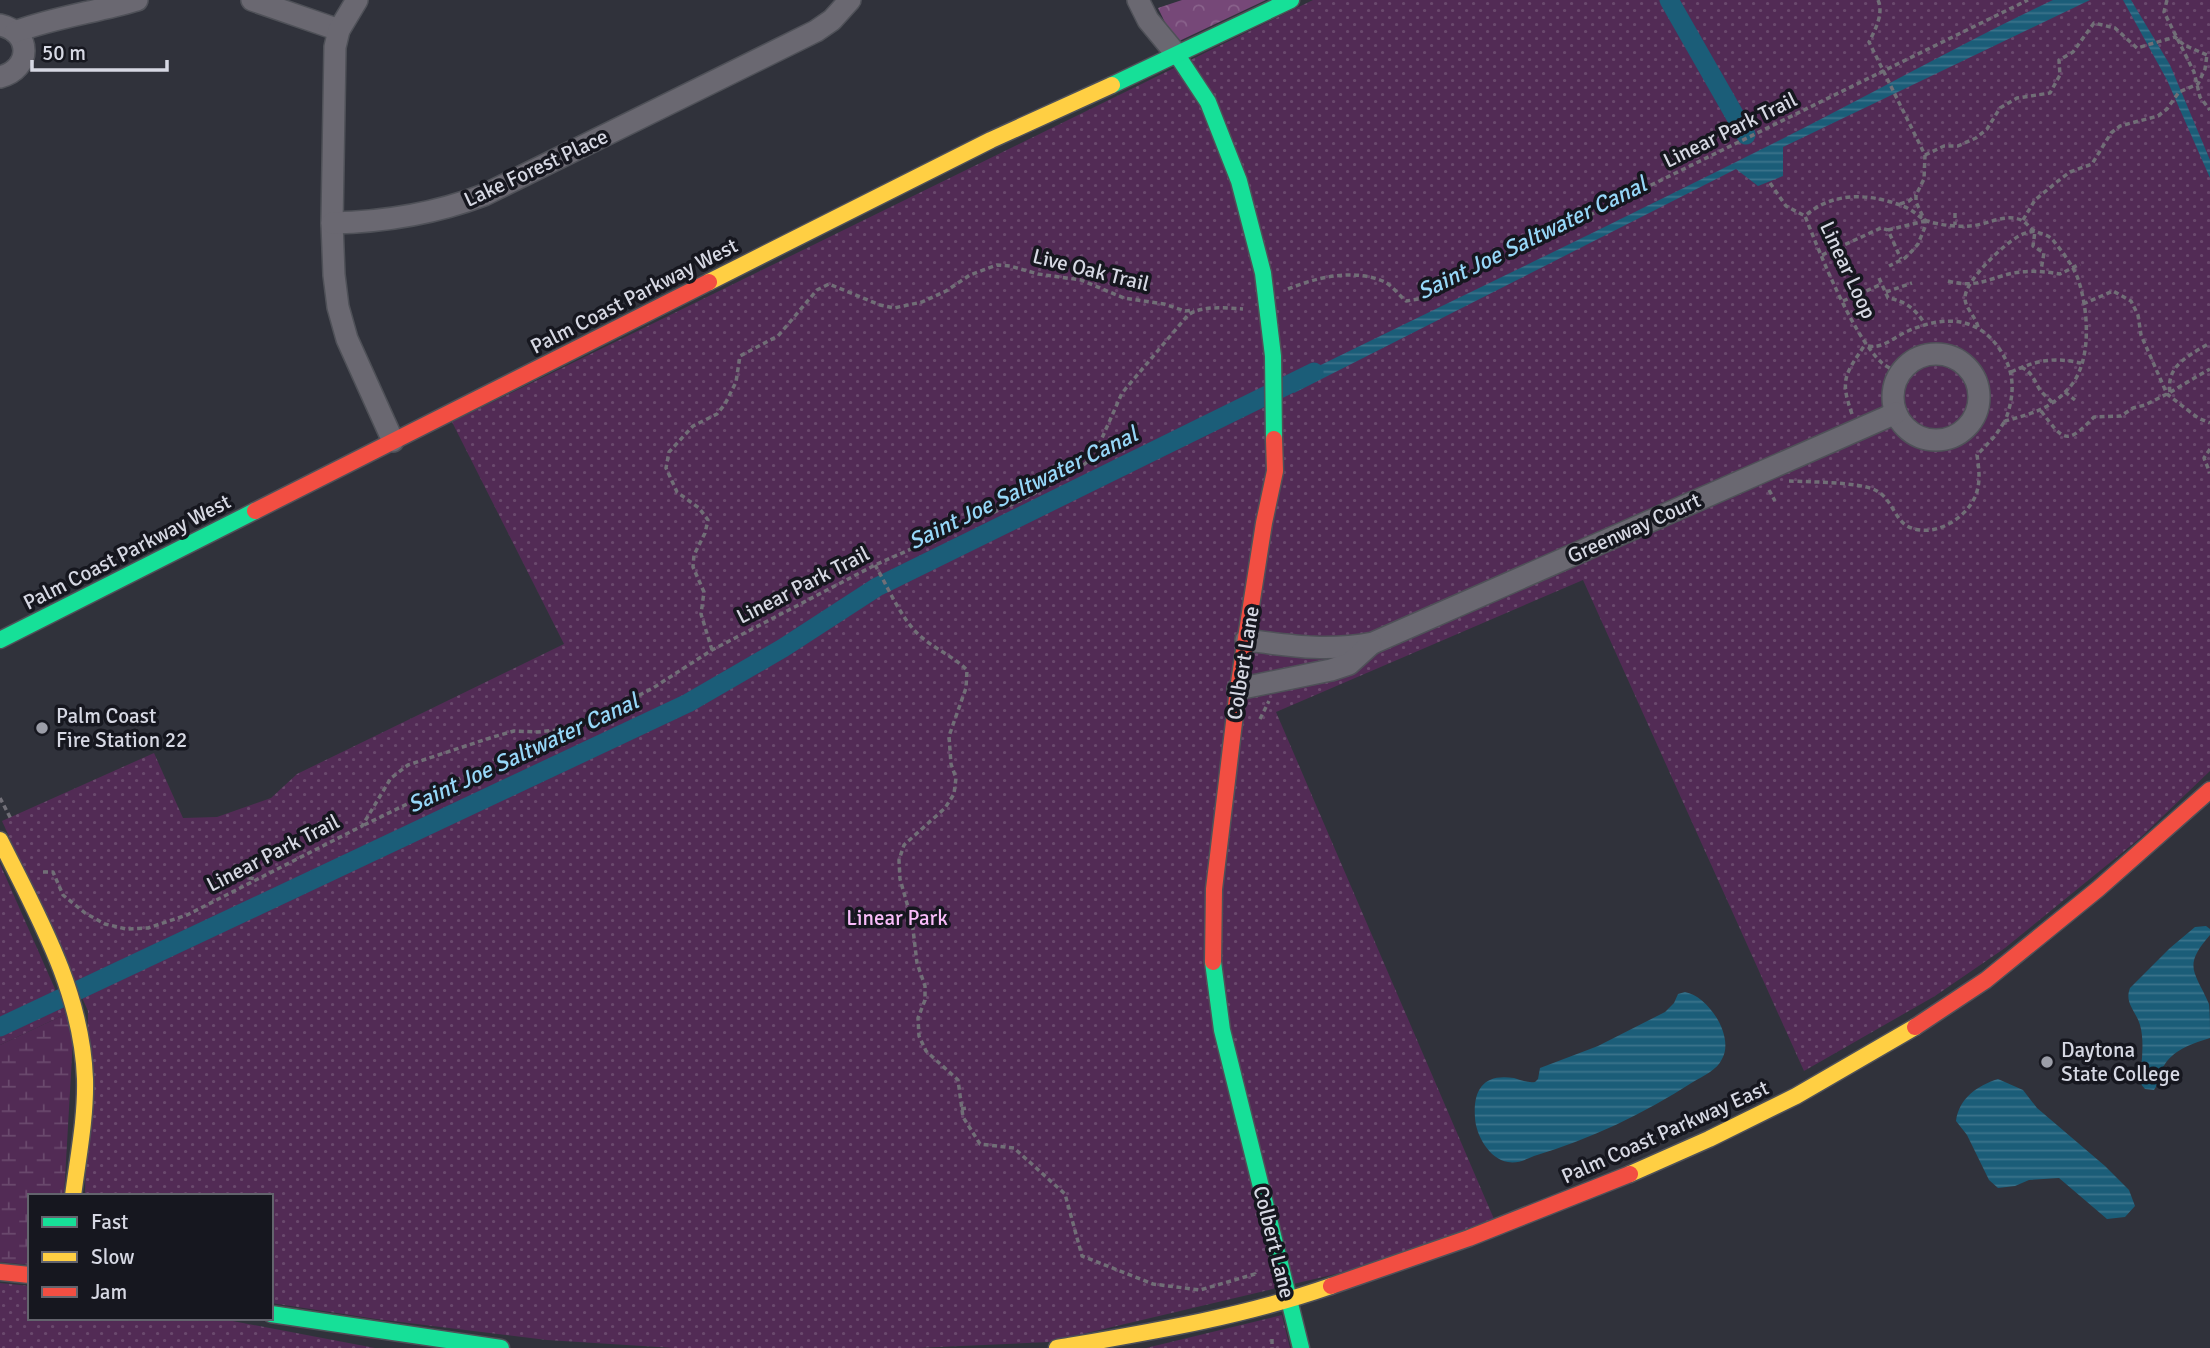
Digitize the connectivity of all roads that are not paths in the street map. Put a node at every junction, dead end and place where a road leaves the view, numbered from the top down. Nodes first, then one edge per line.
1 (137, 0) edge
2 (252, 0) edge
3 (358, 0) edge
4 (850, 0) edge
5 (1138, 0) edge
6 (1291, 0) edge
7 (8, 28) edge
8 (339, 30) junction
9 (1177, 55) junction
10 (0, 77) edge
11 (332, 223) junction
12 (1896, 413) junction
13 (393, 441) junction
14 (0, 639) edge
15 (1246, 640) junction
16 (1373, 643) junction
17 (1238, 689) junction
18 (2210, 790) edge
19 (0, 840) edge
20 (73, 1194) edge
21 (0, 1272) edge
22 (28, 1275) edge
23 (1289, 1301) junction
24 (273, 1314) edge
25 (501, 1348) edge
26 (1057, 1348) edge
27 (1301, 1348) edge

1 - 7 street
2 - 8 street
3 - 8 street
4 - 11 street, Lake Forest Place
5 - 9 street, Colbert Lane
6 - 9 main road, Palm Coast Parkway West
7 - 10 street
8 - 11 street
9 - 13 main road, Palm Coast Parkway West
9 - 15 main road, Colbert Lane
11 - 13 street
12 - 12 street
12 - 16 street, Greenway Court
13 - 14 main road, Palm Coast Parkway West
15 - 16 street
15 - 17 main road, Colbert Lane
16 - 17 street
17 - 23 main road, Colbert Lane
18 - 23 main road, Palm Coast Parkway East
19 - 20 main road
21 - 22 main road
23 - 26 main road, Palm Coast Parkway East
23 - 27 main road, Colbert Lane
24 - 25 main road

